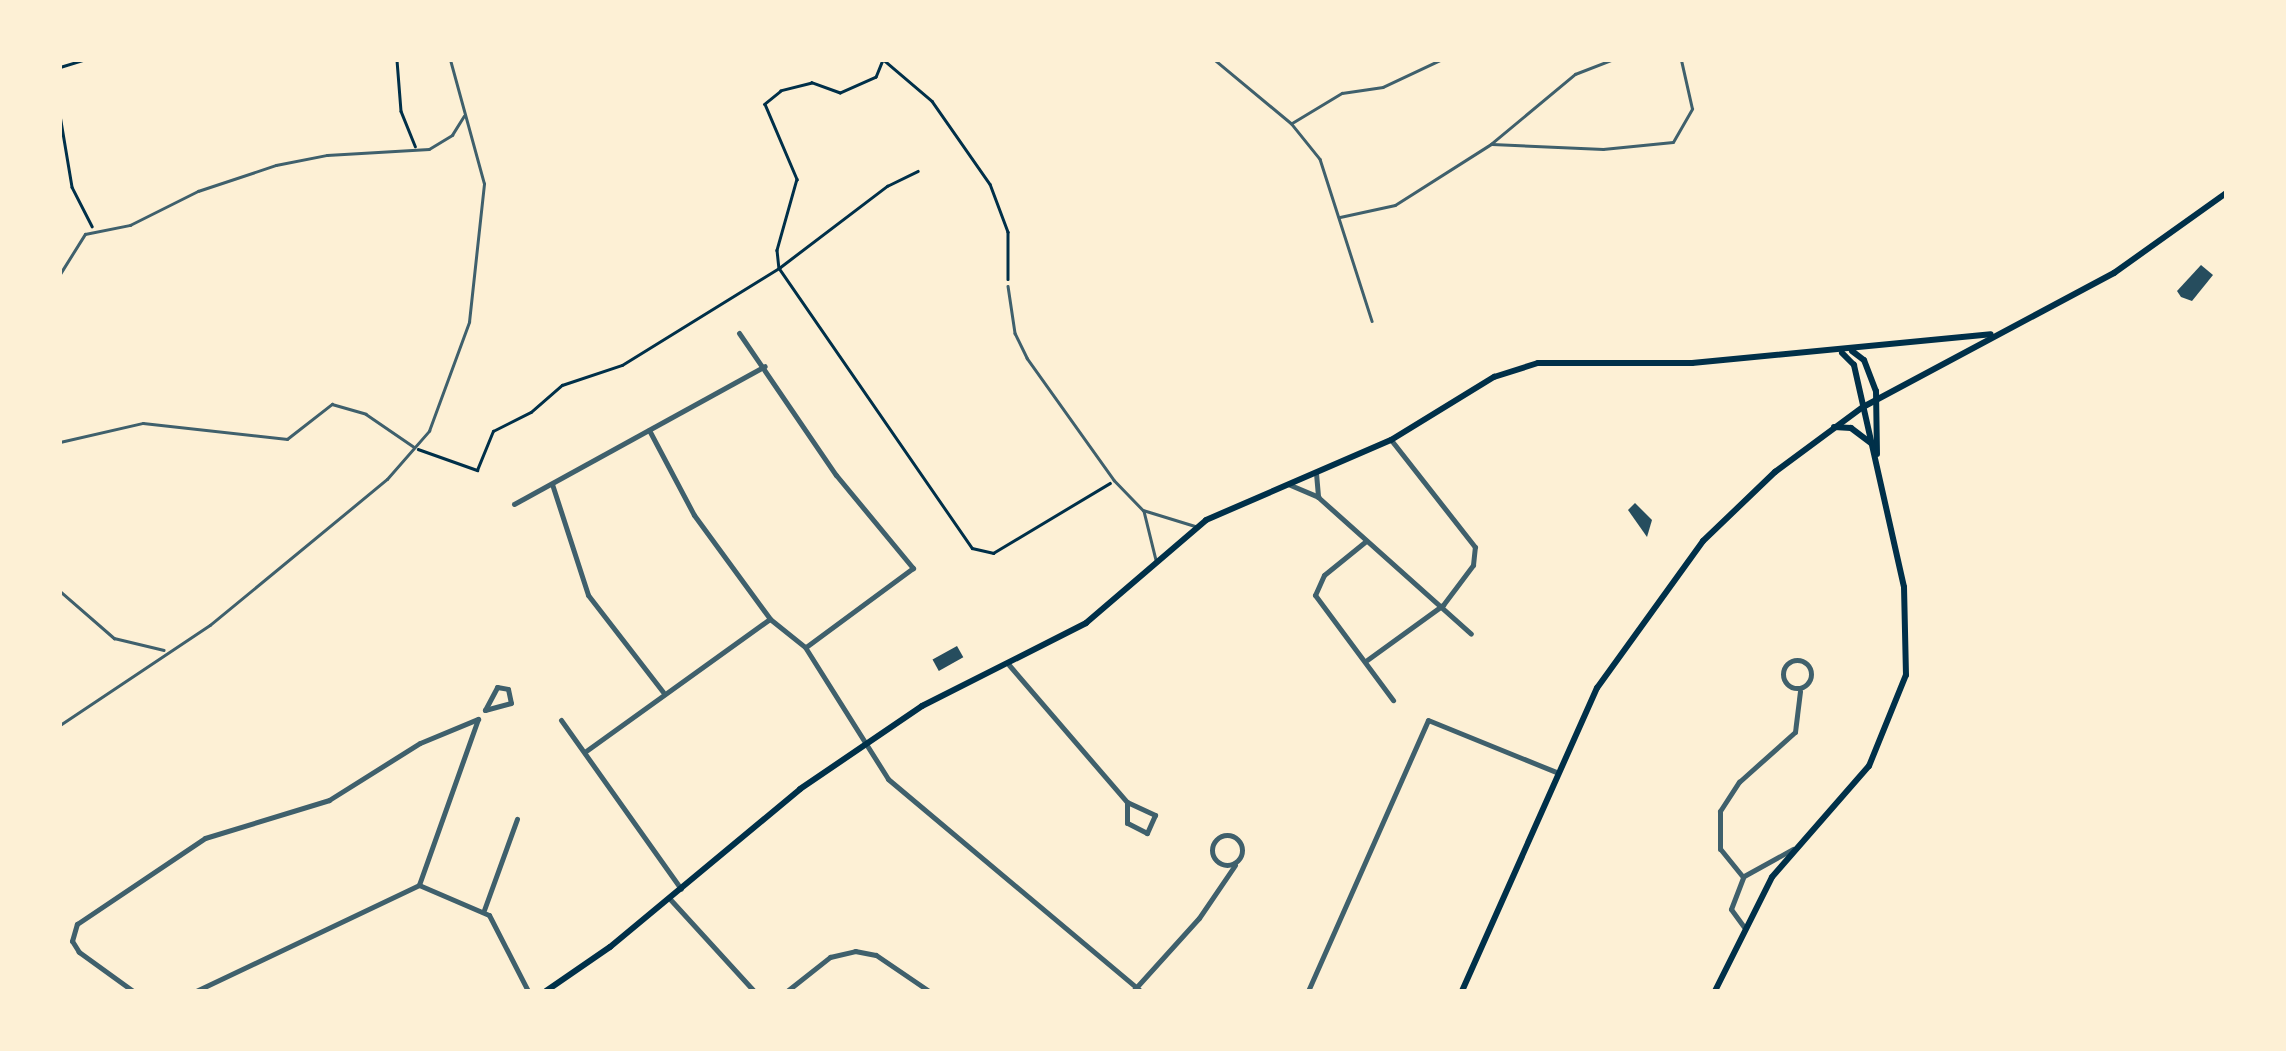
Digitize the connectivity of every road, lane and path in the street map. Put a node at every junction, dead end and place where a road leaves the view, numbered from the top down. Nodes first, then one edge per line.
1 (83, 60) edge
2 (397, 60) edge
3 (450, 60) edge
4 (884, 60) edge
5 (1216, 60) edge
6 (1226, 60) edge
7 (1440, 60) edge
8 (1612, 60) edge
9 (1680, 60) edge
10 (1219, 65) junction
11 (60, 67) edge
12 (60, 114) edge
13 (465, 115) junction
14 (1291, 123) junction
15 (1491, 144) junction
16 (416, 152) junction
17 (918, 171) dead end
18 (2226, 193) edge
19 (1340, 217) junction
20 (96, 233) junction
21 (779, 268) junction
22 (60, 274) edge
23 (1008, 286) joint
24 (1372, 322) dead end
25 (739, 333) dead end
26 (1991, 334) junction
27 (1846, 350) junction
28 (1836, 351) junction
29 (765, 366) junction
30 (1877, 398) junction
31 (1863, 406) junction
32 (1833, 427) junction
33 (649, 430) junction
34 (1391, 440) junction
35 (60, 442) edge
36 (1871, 443) junction
37 (416, 449) junction
38 (1877, 461) junction
39 (1316, 470) junction
40 (1114, 480) junction
41 (1285, 483) junction
42 (552, 484) junction
43 (1318, 497) junction
44 (514, 504) dead end
45 (1143, 510) junction
46 (1196, 526) junction
47 (1366, 541) junction
48 (1156, 560) junction
49 (60, 590) edge
50 (1443, 605) junction
51 (770, 619) junction
52 (1471, 634) dead end
53 (805, 648) junction
54 (167, 651) junction
55 (1367, 660) junction
56 (1010, 665) junction
57 (1800, 691) junction
58 (663, 692) junction
59 (1393, 700) dead end
60 (485, 710) junction
61 (478, 718) junction
62 (561, 720) dead end
63 (60, 725) edge
64 (864, 746) junction
65 (586, 751) junction
66 (1556, 772) junction
67 (1126, 802) junction
68 (517, 818) dead end
69 (1793, 848) junction
70 (1235, 864) junction
71 (1743, 877) junction
72 (419, 885) junction
73 (681, 889) junction
74 (669, 898) junction
75 (483, 911) junction
76 (1744, 927) junction
77 (1137, 990) edge
78 (133, 991) edge
79 (196, 991) edge
80 (528, 991) edge
81 (546, 991) edge
82 (754, 991) edge
83 (787, 991) edge
84 (929, 991) edge
85 (1308, 991) edge
86 (1462, 991) edge
87 (1716, 991) edge

1 - 11 path
2 - 16 path
3 - 13 lane
4 - 21 path
4 - 23 path
5 - 10 lane
6 - 10 lane
7 - 14 lane
8 - 15 lane
9 - 15 lane
10 - 14 lane
12 - 20 path
13 - 16 lane
13 - 37 lane
14 - 19 lane
15 - 19 lane
16 - 20 lane
17 - 21 path
18 - 26 main road
19 - 24 lane
20 - 22 lane
21 - 37 path
21 - 40 path
23 - 40 lane
25 - 29 street
26 - 27 main road
26 - 30 main road
27 - 28 main road
27 - 30 main road
28 - 31 main road
28 - 34 main road
29 - 33 street
29 - 53 street
30 - 31 main road
30 - 38 main road
31 - 32 main road
31 - 36 main road
32 - 36 main road
32 - 66 main road
33 - 42 street
33 - 51 street
34 - 39 main road
34 - 50 street
35 - 37 lane
36 - 38 main road
37 - 54 lane
38 - 69 main road
39 - 41 main road
39 - 43 street
40 - 45 lane
41 - 43 street
41 - 46 main road
42 - 44 street
42 - 58 street
43 - 47 street
45 - 46 lane
45 - 48 lane
46 - 48 main road
47 - 50 street
47 - 55 street
48 - 56 main road
49 - 54 lane
50 - 52 street
50 - 55 street
51 - 53 street
51 - 58 street
53 - 64 street
54 - 63 lane
55 - 59 street
56 - 64 main road
56 - 67 street
57 - 57 street
57 - 71 street
58 - 65 street
60 - 60 street
60 - 61 street
61 - 72 street
61 - 78 street
62 - 65 street
64 - 73 main road
64 - 77 street
65 - 73 street
66 - 85 street
66 - 86 main road
67 - 67 street
68 - 75 street
69 - 71 street
69 - 76 main road
70 - 70 street
70 - 77 street
71 - 76 street
72 - 75 street
72 - 79 street
73 - 74 main road
74 - 81 main road
74 - 82 street
75 - 80 street
76 - 87 main road
83 - 84 street

